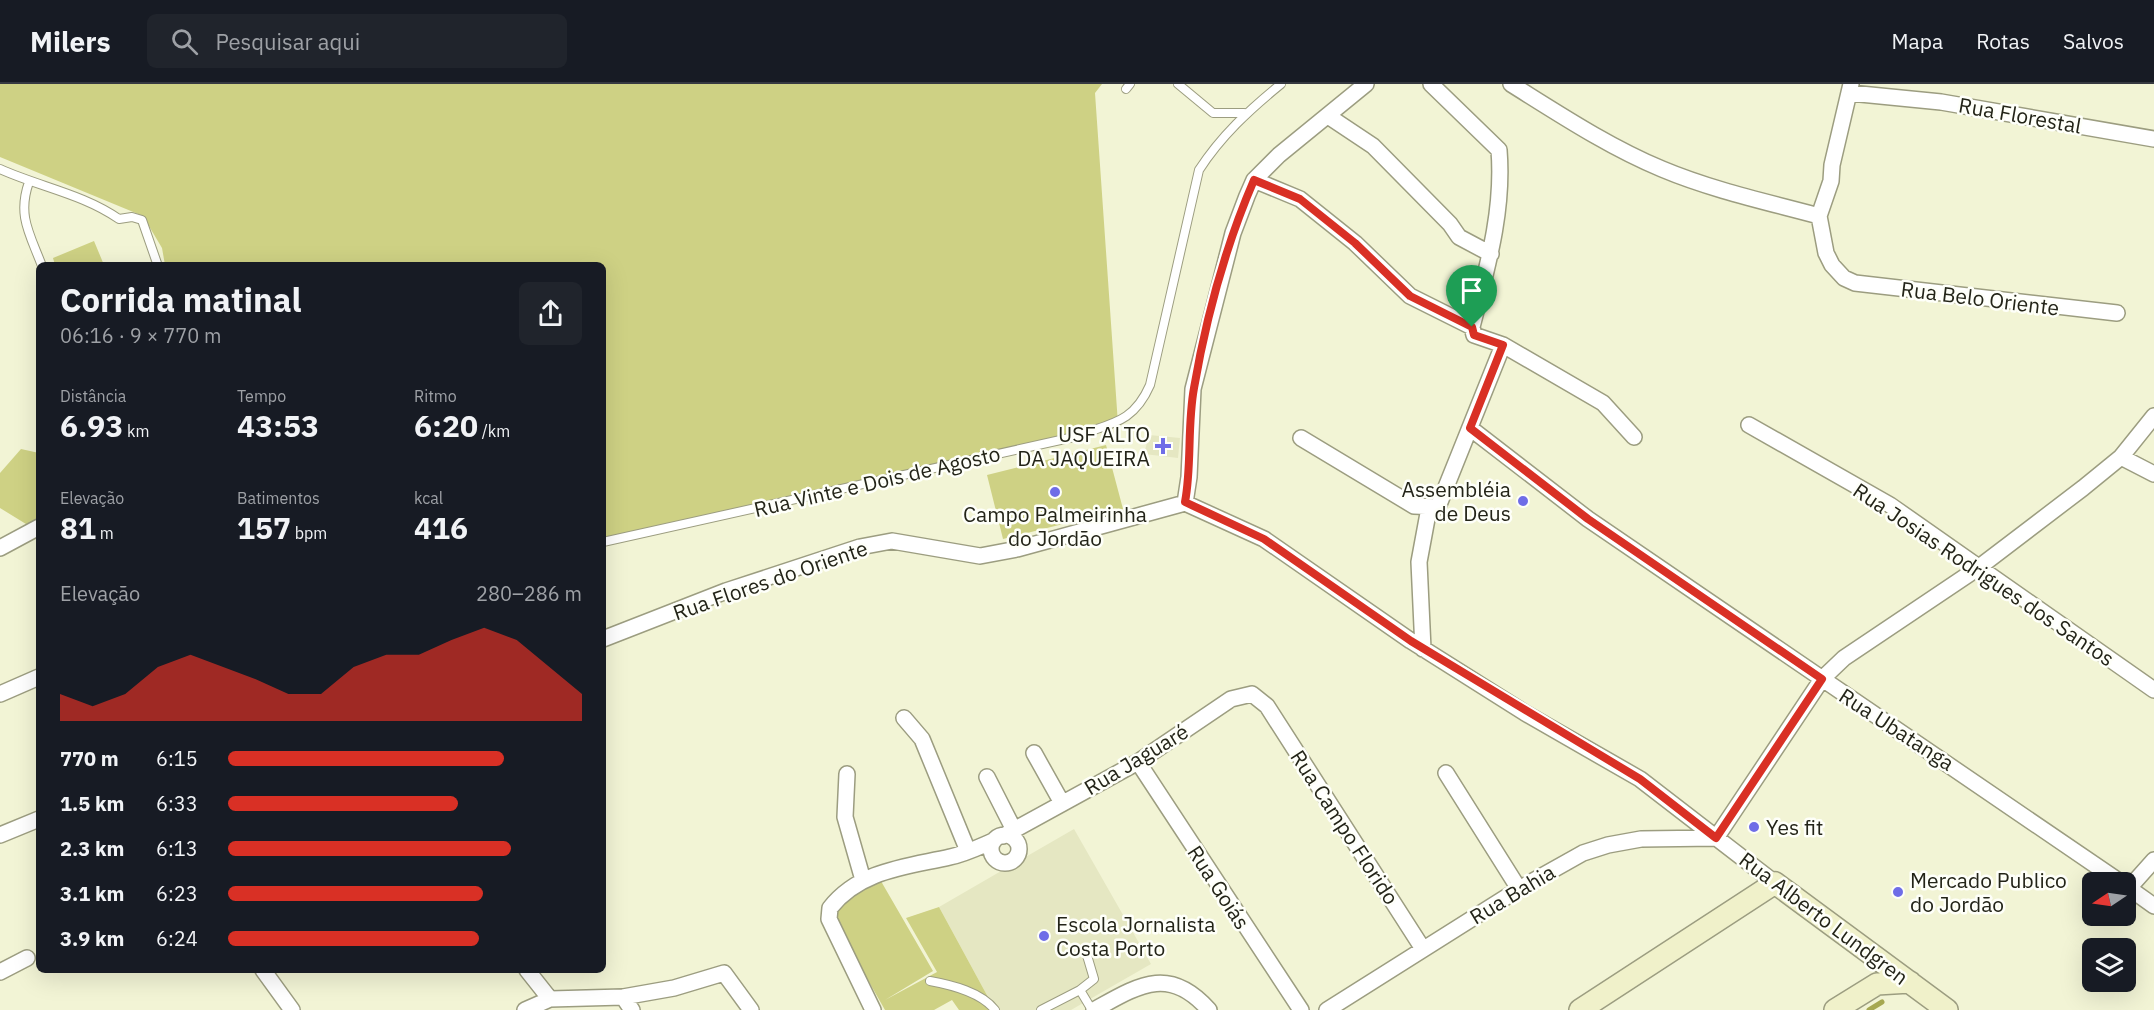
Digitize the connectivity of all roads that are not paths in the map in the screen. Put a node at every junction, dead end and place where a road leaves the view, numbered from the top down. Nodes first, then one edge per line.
1 (1178, 84) edge
2 (1281, 84) edge
3 (1366, 84) edge
4 (1431, 84) edge
5 (1510, 84) edge
6 (1851, 89) edge
7 (1244, 113) junction
8 (1328, 116) junction
9 (2154, 139) edge
10 (0, 170) edge
11 (1254, 180) junction
12 (29, 182) junction
13 (1820, 216) junction
14 (1491, 254) junction
15 (40, 262) edge
16 (157, 262) edge
17 (2117, 314) dead end
18 (1472, 327) junction
19 (1503, 345) junction
20 (2154, 416) edge
21 (1749, 425) dead end
22 (1470, 428) junction
23 (1634, 437) dead end
24 (1301, 438) dead end
25 (2121, 457) junction
26 (2154, 474) edge
27 (1185, 502) junction
28 (1433, 508) junction
29 (36, 529) edge
30 (606, 541) edge
31 (0, 548) edge
32 (1978, 568) junction
33 (606, 638) edge
34 (1423, 649) junction
35 (36, 678) edge
36 (1822, 679) junction
37 (2154, 690) edge
38 (0, 694) edge
39 (1267, 706) joint
40 (904, 718) dead end
41 (1034, 753) dead end
42 (1138, 762) junction
43 (1446, 773) dead end
44 (847, 774) dead end
45 (987, 777) dead end
46 (1062, 803) junction
47 (36, 820) edge
48 (0, 835) edge
49 (1003, 835) junction
50 (1716, 838) junction
51 (968, 851) junction
52 (2154, 860) edge
53 (2106, 872) edge
54 (2136, 876) edge
55 (863, 880) junction
56 (1775, 883) junction
57 (1519, 889) junction
58 (2136, 893) edge
59 (2154, 906) edge
60 (1423, 949) junction
61 (1086, 951) dead end
62 (27, 958) dead end
63 (1884, 962) junction
64 (0, 972) edge
65 (265, 973) edge
66 (529, 973) edge
67 (930, 981) dead end
68 (1910, 982) junction
69 (1877, 984) junction
70 (1080, 990) junction
71 (550, 999) junction
72 (628, 1003) edge
73 (292, 1010) edge
74 (525, 1010) edge
75 (751, 1010) edge
76 (873, 1010) edge
77 (994, 1010) edge
78 (1041, 1010) edge
79 (1093, 1010) edge
80 (1209, 1010) edge
81 (1301, 1010) edge
82 (1327, 1010) edge
83 (1580, 1010) edge
84 (1835, 1010) edge
85 (1947, 1010) edge

1 - 7 lane
2 - 7 lane, Rua Vinte e Dois de Agosto
3 - 8 street
4 - 14 street
5 - 13 street
6 - 9 street, Rua Florestal
6 - 13 street
7 - 30 lane, Rua Vinte e Dois de Agosto
8 - 11 street
8 - 14 street
10 - 12 lane
11 - 18 street
11 - 27 street
12 - 15 lane
12 - 16 lane
13 - 17 street, Rua Belo Oriente
14 - 18 street
18 - 19 street
19 - 22 street
19 - 23 street
20 - 25 street
21 - 32 street, Rua Josias Rodrigues dos Santos
22 - 28 street
22 - 36 street, Rua Ubatanga
24 - 28 street
25 - 26 street
25 - 32 street
27 - 33 street, Rua Flores do Oriente
27 - 34 street, Rua Alberto Lundgren
28 - 34 street
29 - 31 street
32 - 36 street
32 - 37 street, Rua Josias Rodrigues dos Santos
34 - 50 street, Rua Alberto Lundgren
35 - 38 street
36 - 50 street
36 - 53 street, Rua Ubatanga
39 - 42 street, Rua Jaguaré
39 - 60 street, Rua Campo Florido
40 - 51 street
41 - 46 street
42 - 46 street, Rua Jaguaré
42 - 81 street, Rua Goiás
43 - 57 street
44 - 55 street
45 - 49 street
46 - 49 street, Rua Jaguaré
47 - 48 street
49 - 51 street, Rua Jaguaré
50 - 56 street, Rua Alberto Lundgren
50 - 57 street, Rua Bahia
51 - 55 street, Rua Jaguaré
52 - 54 street
55 - 76 street, Rua Jaguaré
56 - 63 main road, Rua Alberto Lundgren
56 - 83 main road
57 - 60 street, Rua Bahia
58 - 59 street, Rua Ubatanga
60 - 82 street, Rua Bahia
61 - 70 lane
62 - 64 street
63 - 68 main road, Rua Alberto Lundgren
63 - 69 main road
65 - 73 street
66 - 71 street
67 - 77 lane
68 - 69 main road
68 - 85 main road, Rua Alberto Lundgren
69 - 84 main road
70 - 78 lane
70 - 79 lane
71 - 72 street
71 - 74 street
72 - 75 street
79 - 80 street

